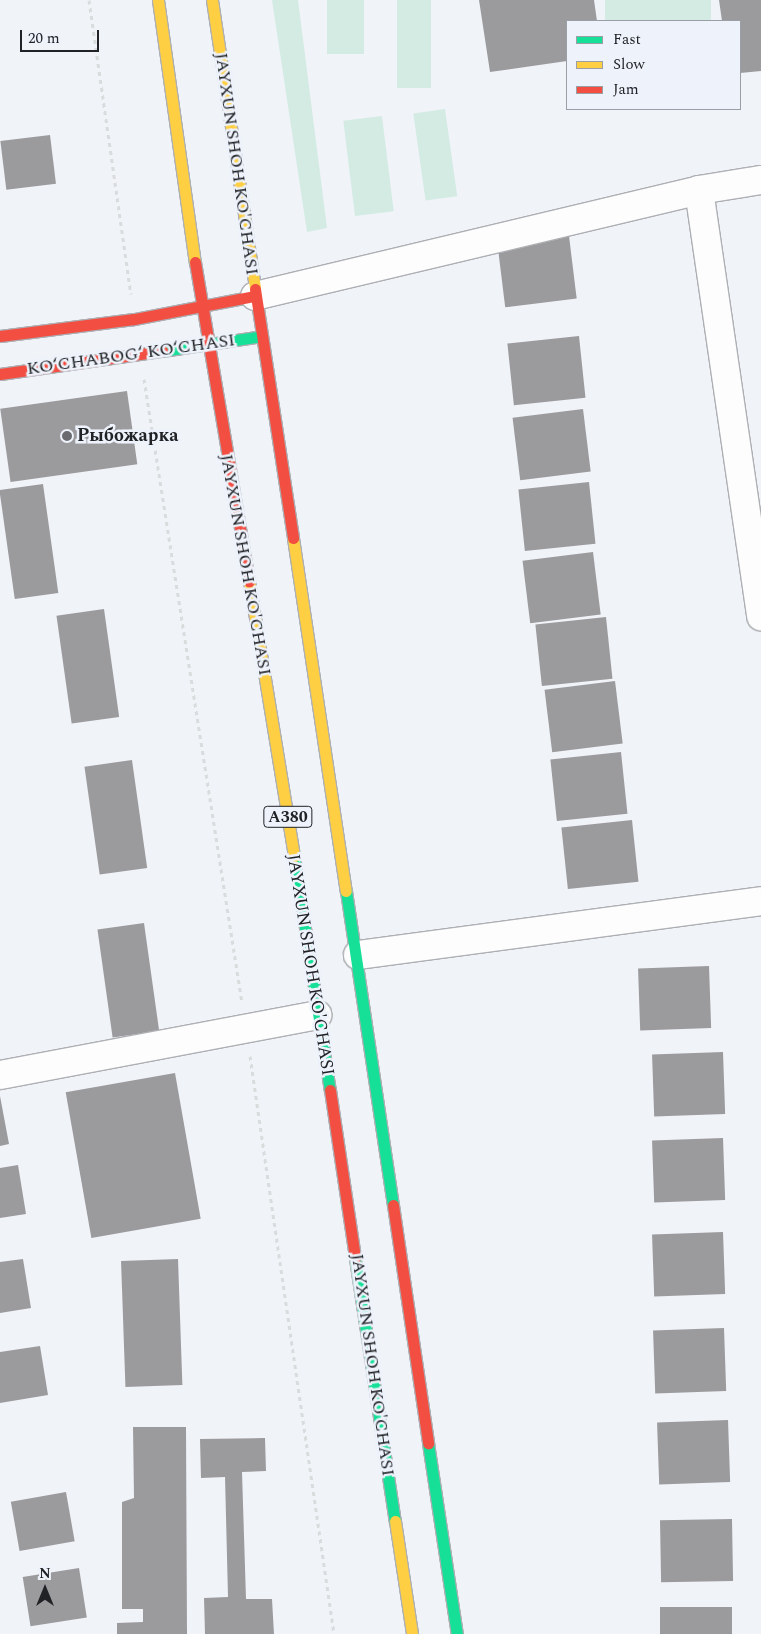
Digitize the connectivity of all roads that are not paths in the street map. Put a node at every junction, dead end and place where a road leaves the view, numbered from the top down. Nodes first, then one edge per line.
1 (158, 0) edge
2 (212, 0) edge
3 (761, 180) edge
4 (699, 190) junction
5 (256, 296) junction
6 (201, 308) junction
7 (0, 336) edge
8 (262, 336) junction
9 (207, 346) junction
10 (0, 374) edge
11 (761, 618) edge
12 (761, 901) edge
13 (358, 955) junction
14 (316, 1016) junction
15 (0, 1075) edge
16 (412, 1634) edge
17 (457, 1634) edge

1 - 6 main road, JAYXUN SHOH KO'CHASI / A380
2 - 5 main road, JAYXUN SHOH KO'CHASI / A380
3 - 4 street
4 - 5 street
4 - 11 street
5 - 6 main road, KO‘CHABOG‘ KO‘CHASI
5 - 8 main road, JAYXUN SHOH KO'CHASI / A380
6 - 7 main road, KO‘CHABOG‘ KO‘CHASI
6 - 9 main road, JAYXUN SHOH KO'CHASI / A380
8 - 9 main road, KO‘CHABOG‘ KO‘CHASI
8 - 13 main road, JAYXUN SHOH KO'CHASI / A380
9 - 10 main road, KO‘CHABOG‘ KO‘CHASI
9 - 14 main road, JAYXUN SHOH KO'CHASI / A380
12 - 13 street
13 - 17 main road, JAYXUN SHOH KO'CHASI / A380
14 - 15 street
14 - 16 main road, JAYXUN SHOH KO'CHASI / A380

